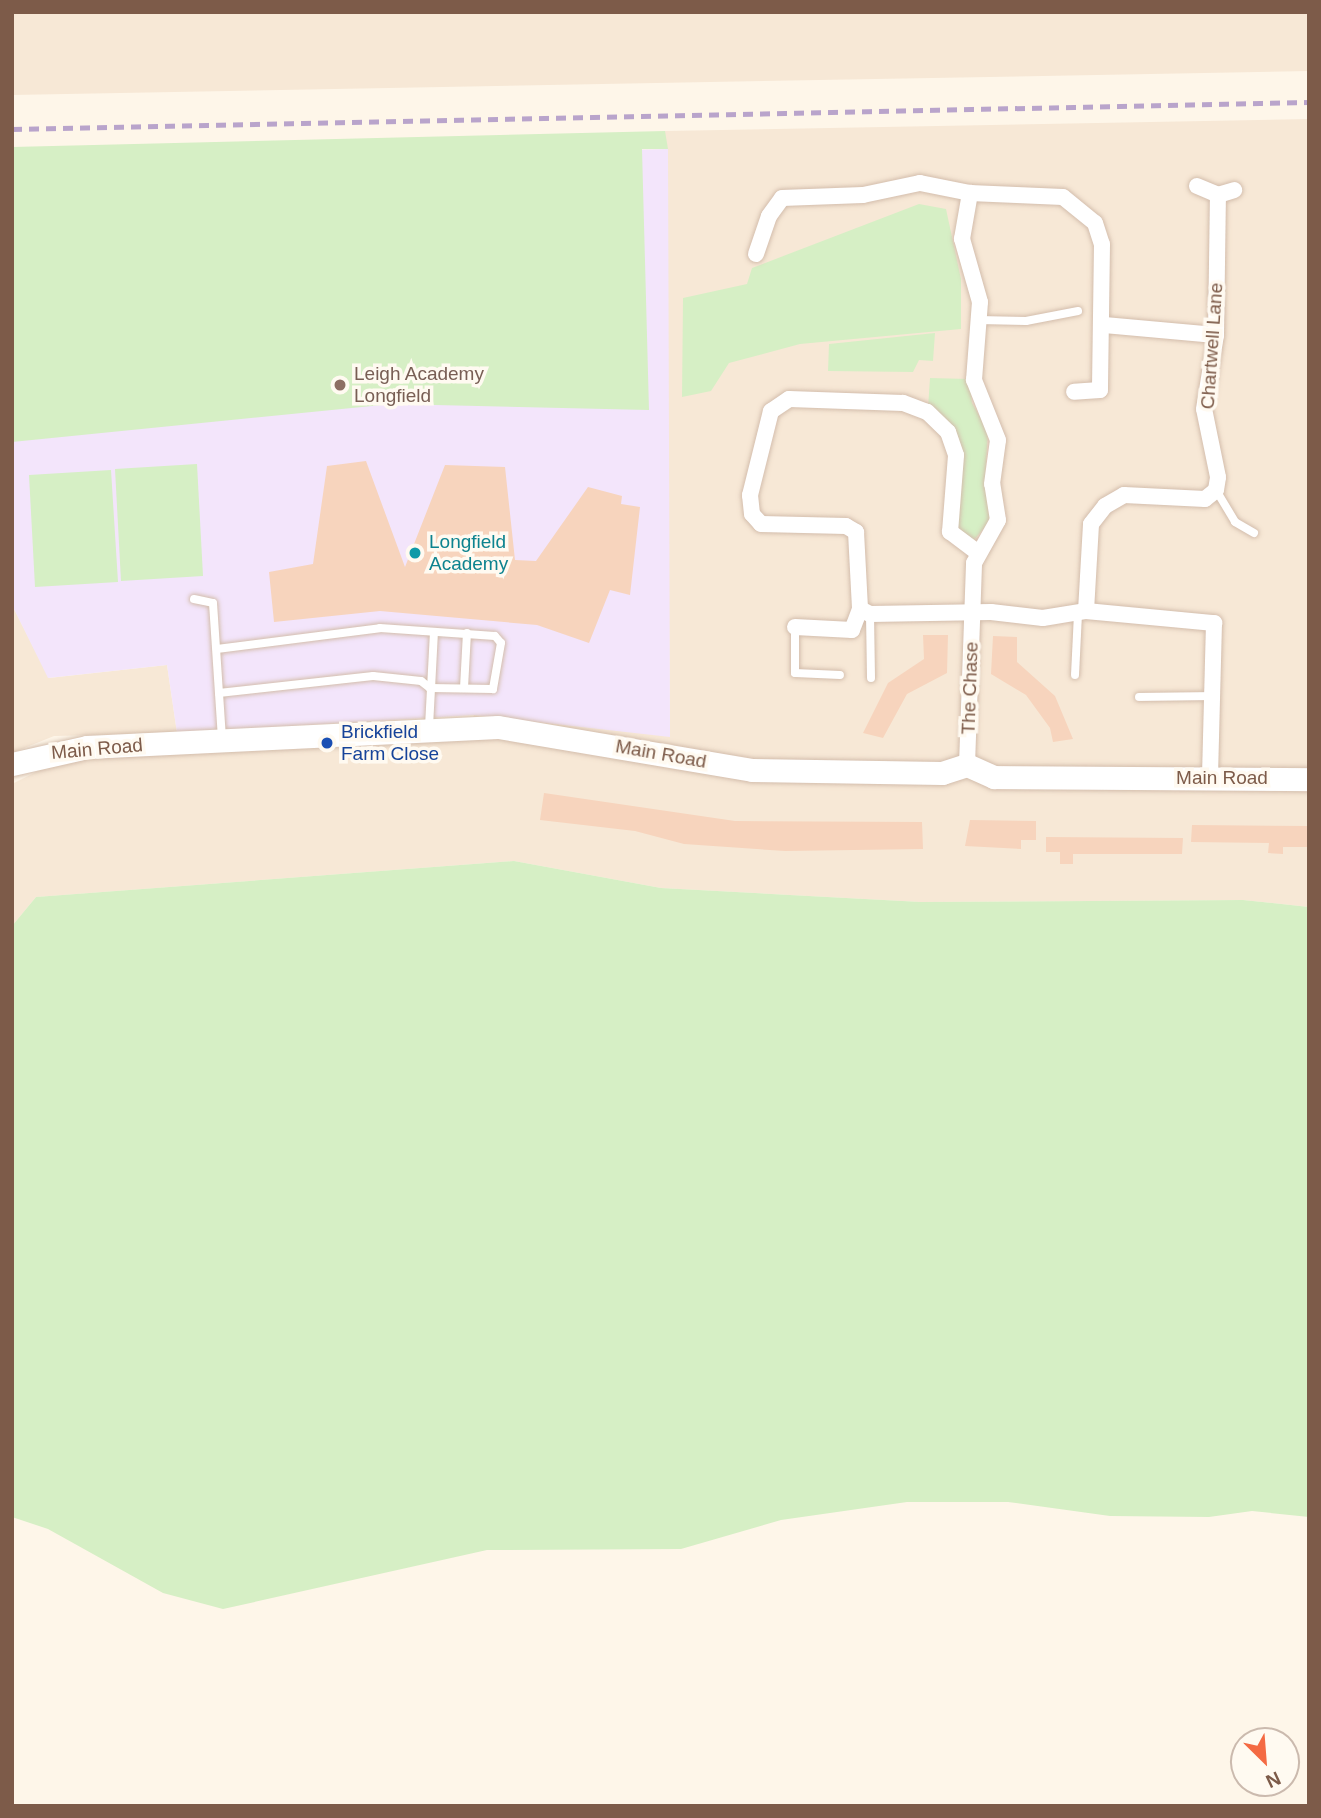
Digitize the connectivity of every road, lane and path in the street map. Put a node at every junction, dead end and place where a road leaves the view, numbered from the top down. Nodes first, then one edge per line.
1 (1197, 186) dead end
2 (1234, 190) dead end
3 (970, 193) junction
4 (1218, 195) junction
5 (756, 254) dead end
6 (1078, 311) dead end
7 (977, 320) junction
8 (1104, 325) junction
9 (1216, 335) junction
10 (1074, 392) dead end
11 (1216, 490) junction
12 (1254, 533) dead end
13 (977, 552) junction
14 (194, 599) dead end
15 (865, 612) junction
16 (972, 612) junction
17 (1082, 612) junction
18 (795, 627) joint
19 (434, 632) junction
20 (467, 633) junction
21 (217, 649) junction
22 (840, 674) dead end
23 (1075, 675) dead end
24 (871, 678) dead end
25 (430, 688) junction
26 (464, 688) junction
27 (219, 693) junction
28 (1212, 696) junction
29 (1139, 697) dead end
30 (429, 729) junction
31 (222, 741) junction
32 (12, 764) edge
33 (967, 765) junction
34 (1210, 778) junction
35 (1309, 779) edge

1 - 4 street
2 - 4 street
3 - 5 street
3 - 7 street
3 - 8 street
4 - 9 street, Chartwell Lane
6 - 7 lane
7 - 13 street
8 - 9 street
8 - 10 street
9 - 11 street, Chartwell Lane
11 - 12 lane
11 - 17 street
13 - 15 street
13 - 16 street, The Chase
14 - 21 lane
15 - 16 street
15 - 18 street
15 - 24 lane
16 - 17 street
16 - 33 street, The Chase
17 - 23 lane
17 - 28 street
18 - 22 lane
19 - 20 lane
19 - 21 lane
19 - 25 lane
20 - 26 lane
20 - 26 lane
21 - 27 lane
25 - 26 lane
25 - 27 lane
25 - 30 lane
27 - 31 lane
28 - 29 lane
28 - 34 street
30 - 31 main road, Main Road
30 - 33 main road, Main Road
31 - 32 main road, Main Road
33 - 34 main road, Main Road
34 - 35 main road, Main Road

